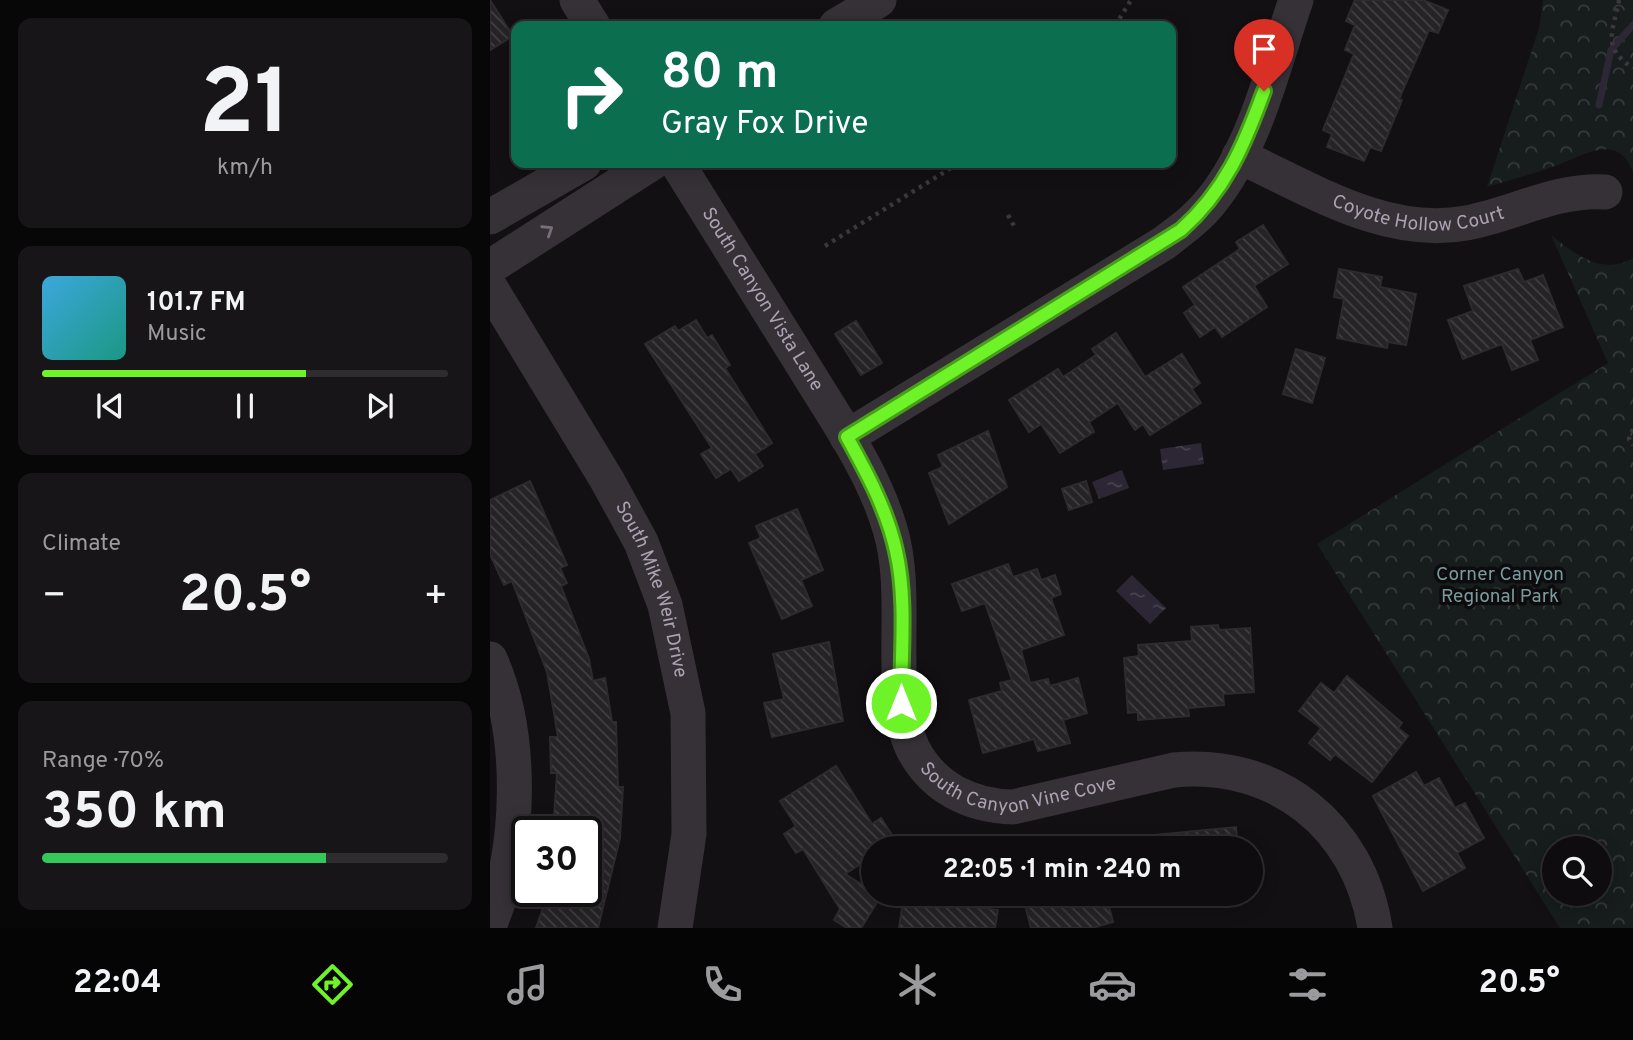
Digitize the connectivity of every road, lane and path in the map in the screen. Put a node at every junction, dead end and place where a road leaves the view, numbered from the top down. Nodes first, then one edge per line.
1 (578, 0) edge
2 (879, 0) edge
3 (1131, 0) edge
4 (1296, 0) edge
5 (1619, 0) edge
6 (590, 21) edge
7 (844, 21) edge
8 (1118, 21) edge
9 (1633, 68) edge
10 (1240, 156) junction
11 (575, 168) edge
12 (644, 168) edge
13 (680, 168) edge
14 (951, 168) edge
15 (1605, 192) dead end
16 (1008, 215) dead end
17 (490, 217) edge
18 (1014, 226) dead end
19 (825, 246) dead end
20 (490, 267) edge
21 (490, 287) edge
22 (1633, 429) edge
23 (847, 437) junction
24 (1633, 445) edge
25 (490, 659) edge
26 (490, 924) edge
27 (675, 928) edge
28 (1375, 928) edge

1 - 6 street
2 - 7 street
3 - 8 path
4 - 10 street
5 - 9 path
10 - 15 street, Coyote Hollow Court
10 - 23 street
11 - 17 street
20 -> 12 street
13 - 23 street, South Canyon Vista Lane
14 - 19 path
16 - 18 path
21 - 27 street, South Mike Weir Drive
22 - 24 path
23 - 28 street, South Canyon Vine Cove
25 - 26 street

